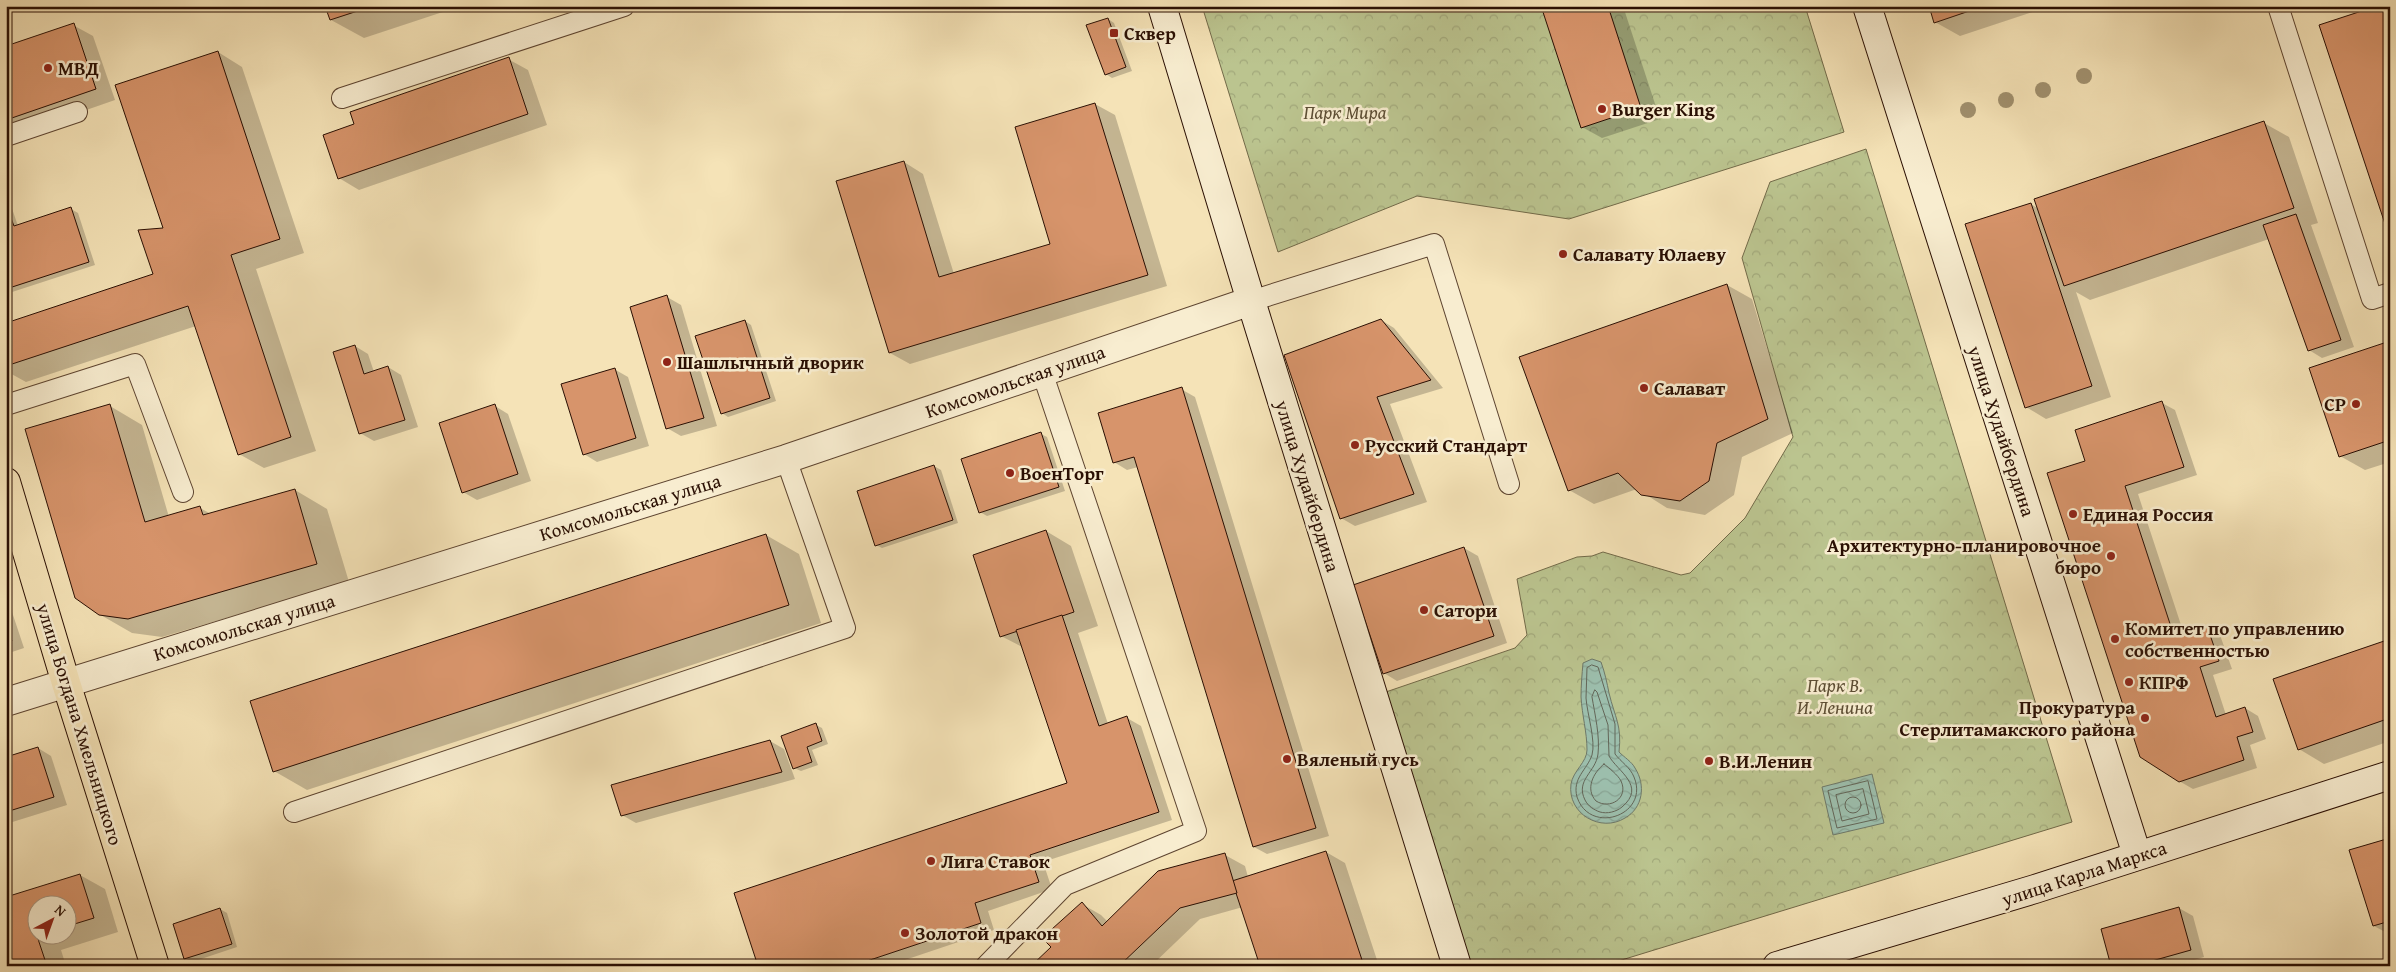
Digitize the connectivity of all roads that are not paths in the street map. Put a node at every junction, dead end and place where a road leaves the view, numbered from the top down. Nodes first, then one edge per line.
1 (624, 6) edge
2 (1162, 6) edge
3 (1868, 6) edge
4 (2278, 6) edge
5 (342, 98) dead end
6 (77, 112) dead end
7 (6, 136) edge
8 (2390, 293) edge
9 (1251, 301) junction
10 (1042, 372) junction
11 (6, 405) edge
12 (786, 459) junction
13 (6, 482) edge
14 (1509, 484) dead end
15 (183, 492) dead end
16 (66, 682) junction
17 (6, 702) edge
18 (2390, 775) edge
19 (294, 812) dead end
20 (2138, 855) junction
21 (155, 966) edge
22 (986, 966) edge
23 (1457, 966) edge
24 (1777, 966) edge

1 - 5 lane
2 - 9 street, улица Худайбердина
3 - 20 street, улица Худайбердина
4 - 8 lane
6 - 7 lane
9 - 10 street, Комсомольская улица
9 - 14 lane
9 - 23 street, улица Худайбердина
10 - 12 street, Комсомольская улица
10 - 22 lane
11 - 15 lane
12 - 16 street, Комсомольская улица
12 - 19 lane
13 - 16 main road, улица Богдана Хмельницкого
16 - 17 street, Комсомольская улица
16 - 21 main road, улица Богдана Хмельницкого
18 - 20 street, улица Карла Маркса
20 - 24 street, улица Карла Маркса

